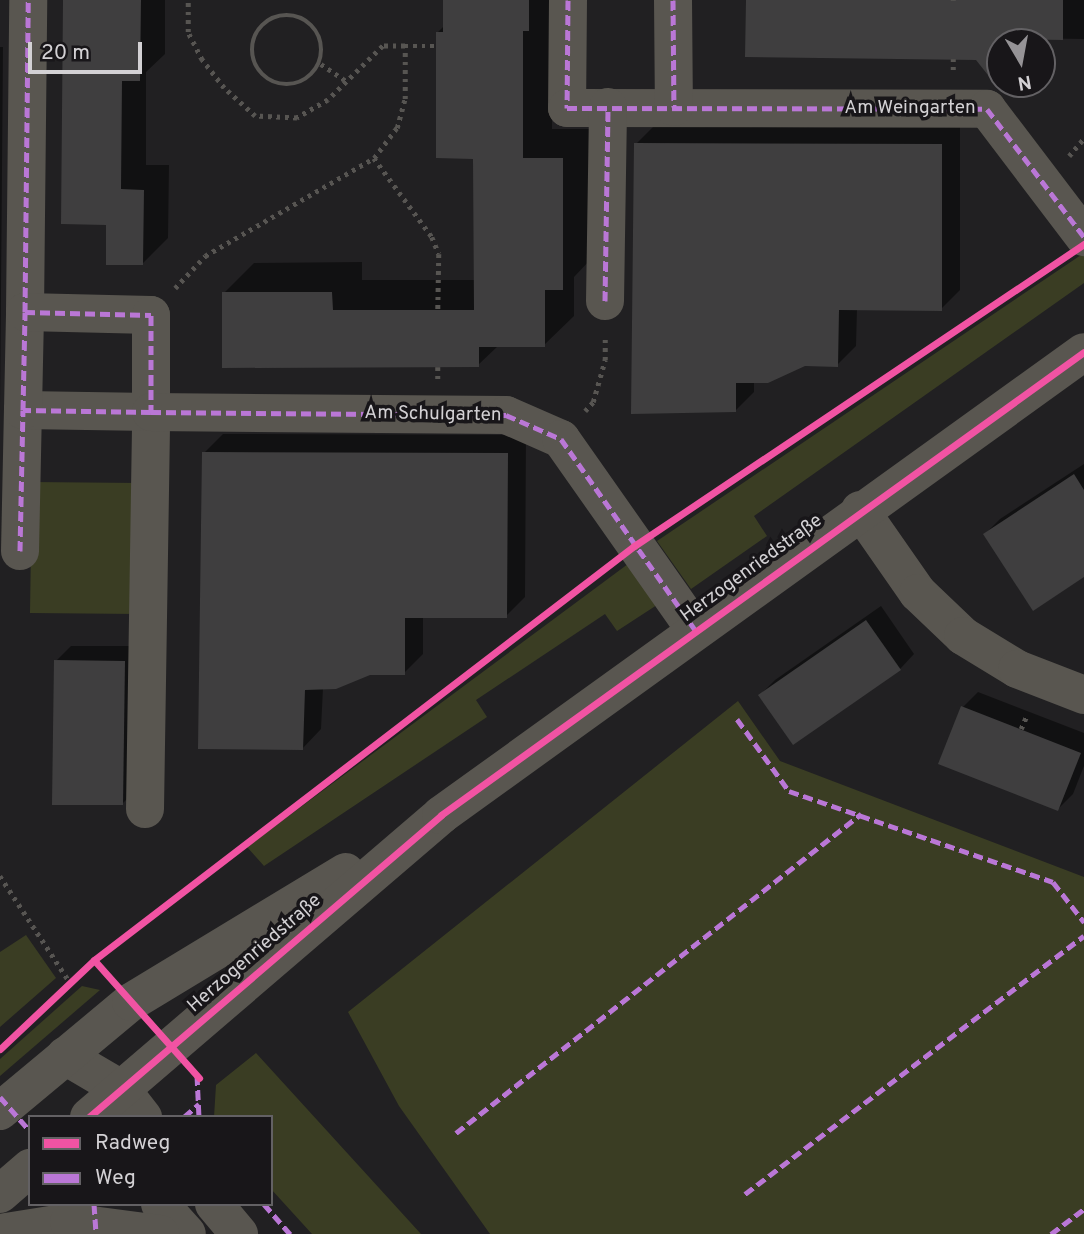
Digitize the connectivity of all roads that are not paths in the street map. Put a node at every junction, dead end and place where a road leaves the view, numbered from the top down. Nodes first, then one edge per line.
1 (28, 0) edge
2 (568, 0) edge
3 (673, 0) edge
4 (608, 107) junction
5 (674, 107) junction
6 (1084, 237) edge
7 (605, 301) dead end
8 (25, 312) junction
9 (1084, 352) edge
10 (23, 410) junction
11 (151, 412) junction
12 (860, 510) junction
13 (20, 551) dead end
14 (695, 630) junction
15 (1084, 695) edge
16 (145, 809) dead end
17 (441, 815) junction
18 (65, 1056) junction
19 (132, 1103) edge
20 (0, 1111) edge
21 (88, 1115) edge
22 (95, 1115) edge
23 (28, 1170) edge
24 (0, 1194) edge
25 (162, 1206) edge
26 (216, 1206) edge
27 (0, 1233) edge
28 (160, 1234) edge
29 (187, 1234) edge
30 (239, 1234) edge

1 - 8 street
2 - 4 street, Am Weingarten
3 - 5 street
4 - 5 street, Am Weingarten
4 - 7 street
5 - 6 street, Am Weingarten
8 - 10 street
8 - 11 street
9 - 12 street, Herzogenriedstraße
10 - 11 street, Am Schulgarten
10 - 13 street
11 - 14 street, Am Schulgarten
11 - 16 street
12 - 14 street, Herzogenriedstraße
12 - 15 street
14 - 17 street, Herzogenriedstraße
17 - 18 street, Herzogenriedstraße
17 - 19 street, Herzogenriedstraße
18 - 19 street
18 - 20 street, Herzogenriedstraße
18 - 21 street
19 - 22 street, Herzogenriedstraße
23 - 24 street
25 - 29 street
26 - 30 street
27 - 28 street

